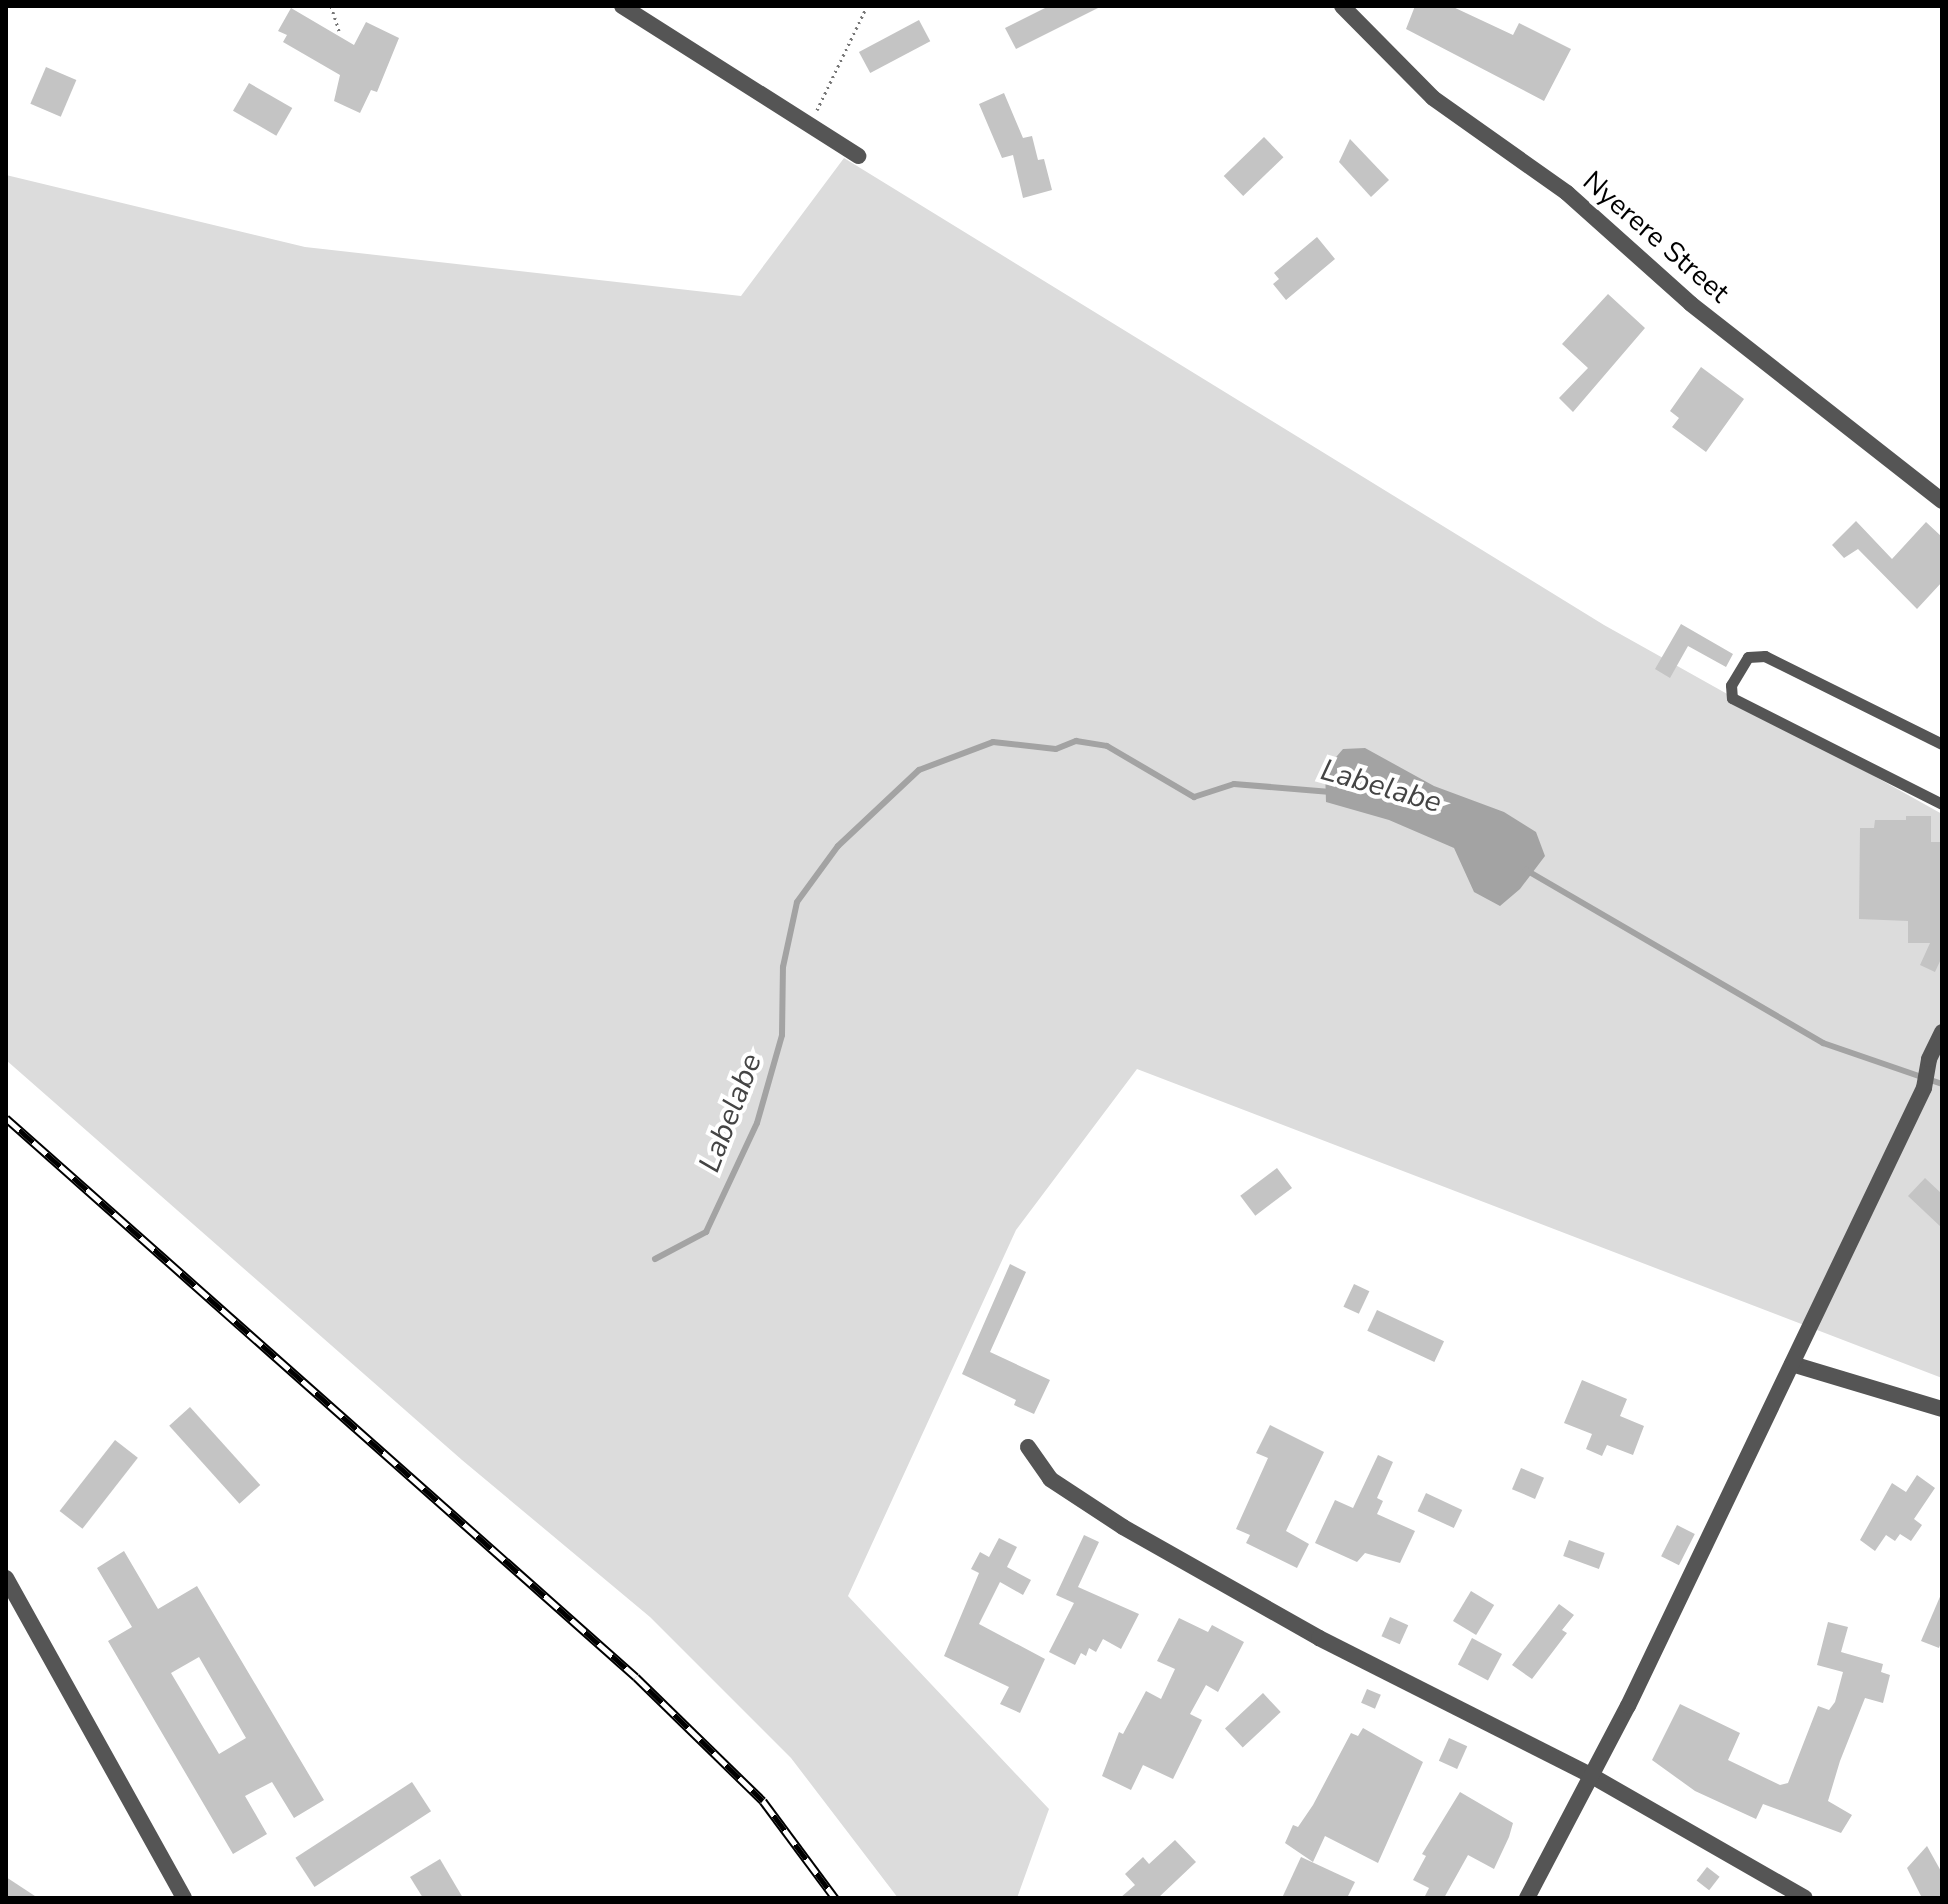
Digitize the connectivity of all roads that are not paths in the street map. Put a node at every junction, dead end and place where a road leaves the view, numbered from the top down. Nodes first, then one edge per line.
1 (622, 6) edge
2 (1342, 6) edge
3 (858, 156) dead end
4 (1942, 501) edge
5 (1942, 744) edge
6 (1942, 804) edge
7 (1942, 1032) edge
8 (1792, 1364) junction
9 (1942, 1409) edge
10 (1028, 1447) dead end
11 (6, 1578) edge
12 (1592, 1776) junction
13 (184, 1898) edge
14 (1527, 1898) edge
15 (1805, 1898) edge

1 - 3 street
2 - 4 street, Nyerere Street
5 - 6 lane
7 - 8 street
8 - 9 street
8 - 12 street
10 - 12 street
11 - 13 street
12 - 14 street
12 - 15 street

